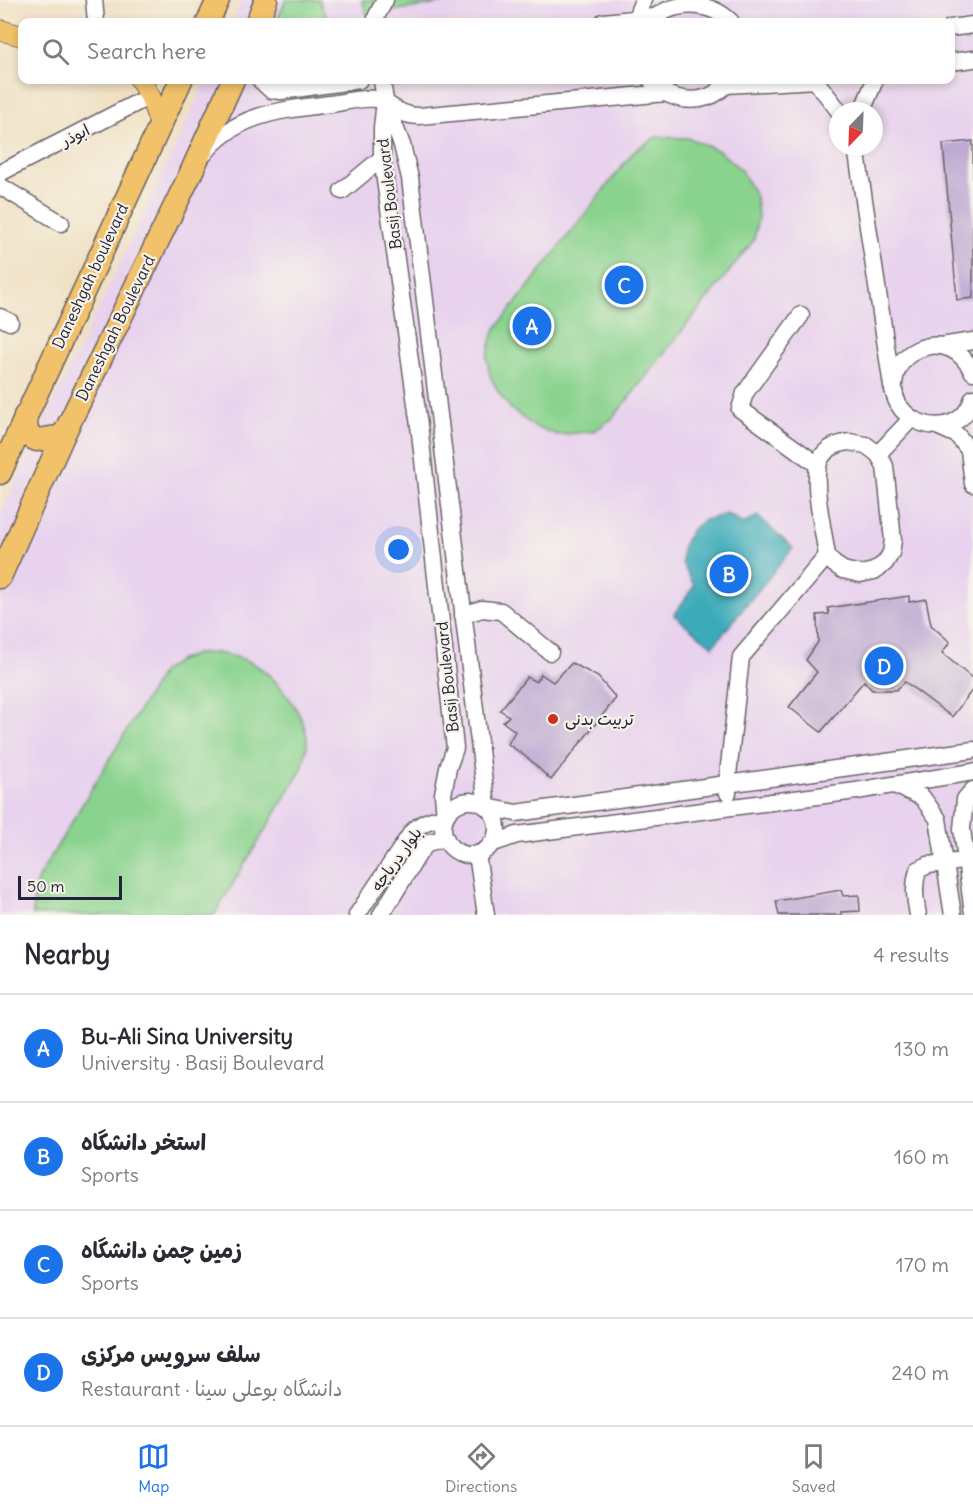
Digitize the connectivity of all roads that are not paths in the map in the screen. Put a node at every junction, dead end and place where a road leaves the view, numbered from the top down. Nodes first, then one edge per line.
1 (94, 0) edge
2 (218, 0) edge
3 (266, 0) edge
4 (385, 0) edge
5 (643, 0) edge
6 (682, 1) edge
7 (728, 12) edge
8 (96, 18) edge
9 (210, 18) edge
10 (259, 18) edge
11 (376, 18) edge
12 (647, 18) edge
13 (650, 18) edge
14 (973, 25) edge
15 (955, 27) edge
16 (0, 30) edge
17 (18, 35) edge
18 (973, 59) edge
19 (955, 61) edge
20 (179, 84) edge
21 (231, 84) edge
22 (265, 84) edge
23 (331, 84) edge
24 (383, 84) edge
25 (656, 84) edge
26 (726, 84) edge
27 (819, 84) edge
28 (873, 84) edge
29 (145, 88) edge
30 (666, 93) junction
31 (385, 101) junction
32 (832, 102) edge
33 (866, 102) edge
34 (160, 124) junction
35 (857, 156) edge
36 (382, 158) junction
37 (0, 173) edge
38 (189, 177) junction
39 (0, 186) edge
40 (342, 191) dead end
41 (61, 223) dead end
42 (801, 315) dead end
43 (973, 341) edge
44 (941, 346) junction
45 (973, 372) edge
46 (895, 396) junction
47 (973, 398) edge
48 (25, 416) junction
49 (911, 419) junction
50 (937, 426) junction
51 (63, 436) junction
52 (878, 454) junction
53 (818, 465) junction
54 (0, 473) edge
55 (973, 484) edge
56 (827, 556) junction
57 (0, 577) edge
58 (463, 615) junction
59 (550, 652) dead end
60 (973, 750) edge
61 (973, 772) edge
62 (727, 784) junction
63 (893, 785) junction
64 (973, 790) edge
65 (487, 807) junction
66 (730, 807) junction
67 (445, 817) junction
68 (446, 840) junction
69 (491, 844) junction
70 (477, 854) junction
71 (966, 861) junction
72 (945, 864) junction
73 (357, 915) edge
74 (381, 915) edge
75 (486, 915) edge
76 (918, 915) edge
77 (952, 915) edge
78 (973, 915) edge

1 - 8 street
2 - 9 highway
3 - 10 highway
4 - 11 street
5 - 12 street
6 - 7 street
6 - 13 street
14 - 15 street
16 - 17 main road
18 - 19 street
20 - 34 highway, Daneshgah boulevard
21 - 38 highway, Daneshgah Boulevard
22 - 23 street
24 - 31 street
25 - 30 street
26 - 30 street
27 - 32 street
28 - 33 street
29 - 34 main road
29 - 37 street, ابوذر
30 - 31 street
31 - 36 street, Basij Boulevard
31 - 38 street
31 - 58 street, Basij Boulevard
34 - 48 highway, Daneshgah boulevard
35 - 46 street
36 - 40 street
36 - 67 street, Basij Boulevard
38 - 51 highway, Daneshgah Boulevard
39 - 41 street
42 - 53 street
43 - 44 street
44 - 45 street
44 - 46 street
46 - 49 street
47 - 50 street
48 - 51 highway
48 - 54 highway, Daneshgah boulevard
49 - 50 street
49 - 52 street
50 - 55 street
51 - 57 highway, Daneshgah Boulevard
52 - 53 street
52 - 56 street
53 - 56 street
56 - 62 street
58 - 59 street
58 - 65 street, Basij Boulevard
60 - 62 street
61 - 63 street
62 - 65 street
62 - 66 street
63 - 66 street
63 - 72 street
64 - 71 street
65 - 67 street
65 - 69 street
66 - 69 street
67 - 68 street
67 - 73 street, بلوار دریاچه
68 - 70 street
68 - 74 street, بلوار دریاچه
69 - 70 street
70 - 75 street
71 - 72 street
71 - 78 street
72 - 76 street
72 - 77 street

